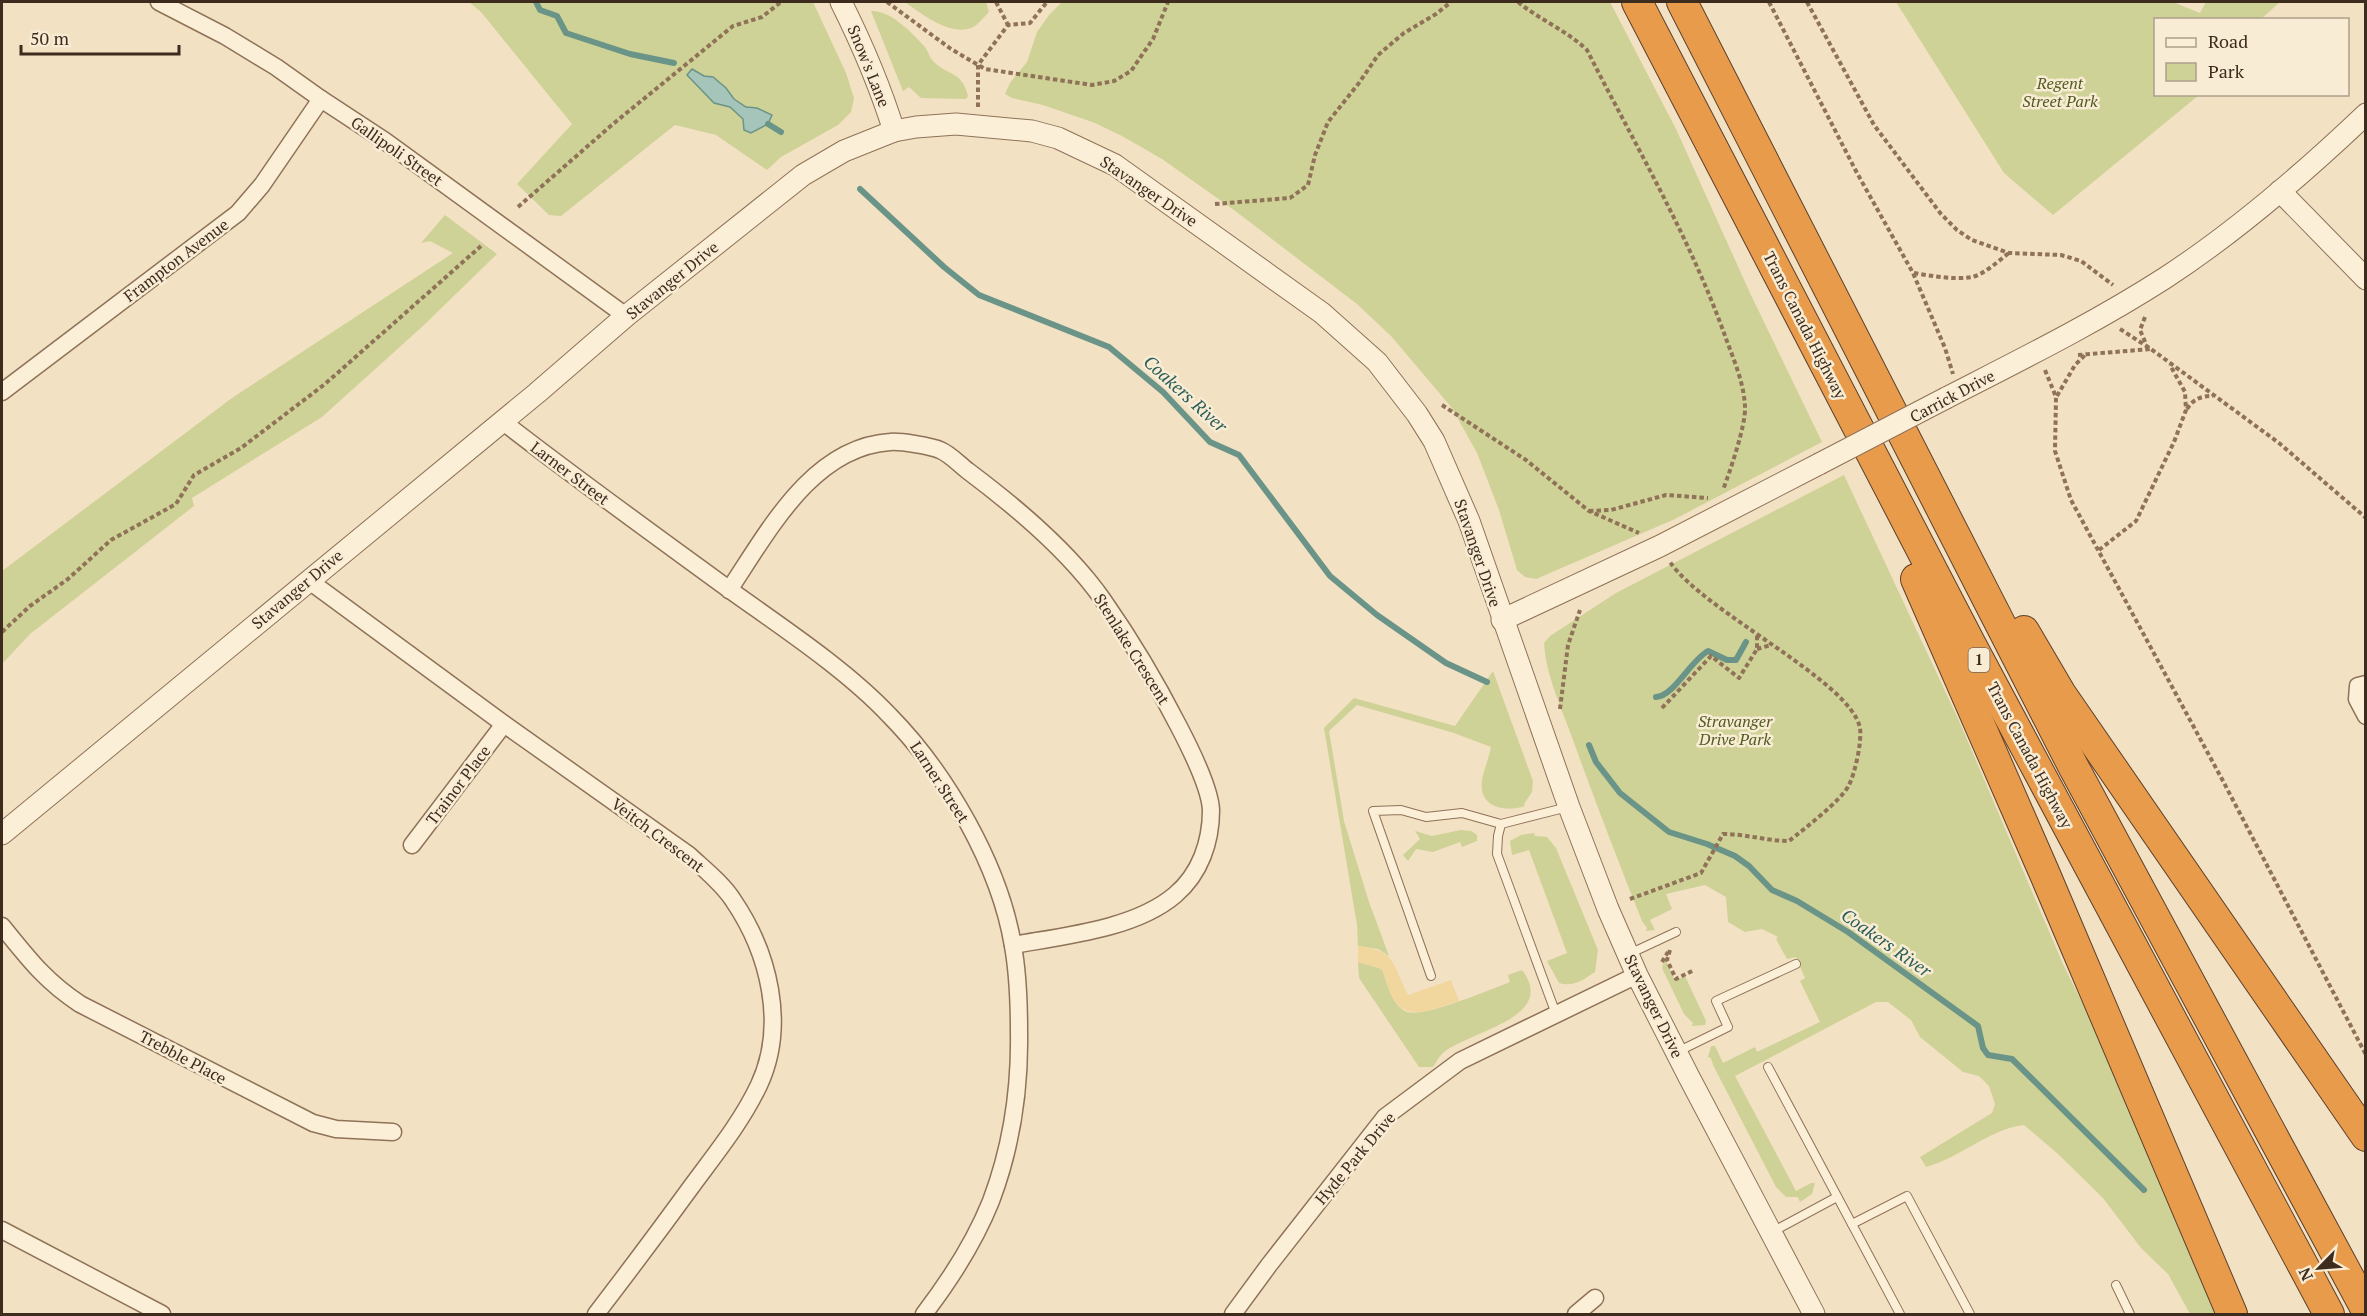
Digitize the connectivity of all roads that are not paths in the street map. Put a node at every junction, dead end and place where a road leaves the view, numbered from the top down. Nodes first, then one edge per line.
1 (159, 2) edge
2 (841, 2) edge
3 (1637, 2) edge
4 (1682, 2) edge
5 (321, 99) junction
6 (2366, 114) edge
7 (894, 131) junction
8 (2280, 191) junction
9 (1805, 244) junction
10 (2366, 279) edge
11 (626, 316) junction
12 (1813, 339) junction
13 (2, 392) edge
14 (502, 421) junction
15 (308, 580) junction
16 (729, 590) junction
17 (1502, 620) junction
18 (2366, 684) edge
19 (2366, 716) edge
20 (504, 724) junction
21 (1569, 807) junction
22 (1502, 824) junction
23 (2, 834) edge
24 (412, 845) dead end
25 (2, 926) edge
26 (1676, 932) dead end
27 (1013, 945) junction
28 (1629, 955) junction
29 (1796, 964) dead end
30 (1638, 975) junction
31 (1431, 976) dead end
32 (1556, 1014) junction
33 (1676, 1052) junction
34 (1768, 1067) dead end
35 (393, 1132) dead end
36 (2366, 1136) edge
37 (1837, 1197) junction
38 (1852, 1224) junction
39 (2, 1230) edge
40 (1770, 1233) junction
41 (2116, 1285) dead end
42 (1595, 1298) dead end
43 (2366, 1309) edge
44 (162, 1314) edge
45 (596, 1314) edge
46 (924, 1314) edge
47 (1233, 1314) edge
48 (1576, 1314) edge
49 (1814, 1314) edge
50 (1900, 1314) edge
51 (1970, 1314) edge
52 (2130, 1314) edge
53 (2232, 1314) edge
54 (2329, 1314) edge

1 - 5 street, Gallipoli Street
2 - 7 street, Snow's Lane
3 - 12 highway, Trans Canada Highway / 1
4 - 9 highway, Trans Canada Highway / 1
5 - 11 street, Gallipoli Street
5 - 13 street, Frampton Avenue
6 - 8 street, Carrick Drive
7 - 11 street, Stavanger Drive
7 - 17 street, Stavanger Drive
8 - 10 street
8 - 17 street, Carrick Drive, bridge
9 - 36 highway
9 - 43 highway, Trans Canada Highway / 1
11 - 14 street, Stavanger Drive
12 - 53 highway
12 - 54 highway, Trans Canada Highway / 1
14 - 15 street, Stavanger Drive
14 - 16 street, Larner Street
15 - 20 street, Veitch Crescent
15 - 23 street, Stavanger Drive
16 - 27 street, Larner Street
16 - 27 street, Stenlake Crescent
17 - 21 street, Stavanger Drive
18 - 19 street
20 - 24 street, Trainor Place
20 - 45 street, Veitch Crescent
21 - 22 lane
21 - 28 street, Stavanger Drive
22 - 31 lane
22 - 32 lane
25 - 35 street, Trebble Place
26 - 28 lane
27 - 46 street, Larner Street
28 - 30 street, Stavanger Drive
29 - 33 lane
30 - 32 street, Hyde Park Drive
30 - 33 street, Stavanger Drive
32 - 47 street, Hyde Park Drive
33 - 40 street, Stavanger Drive
34 - 37 lane
37 - 38 lane
37 - 40 lane
38 - 50 lane
38 - 51 lane
39 - 44 street
40 - 49 street, Stavanger Drive
41 - 52 lane
42 - 48 street

